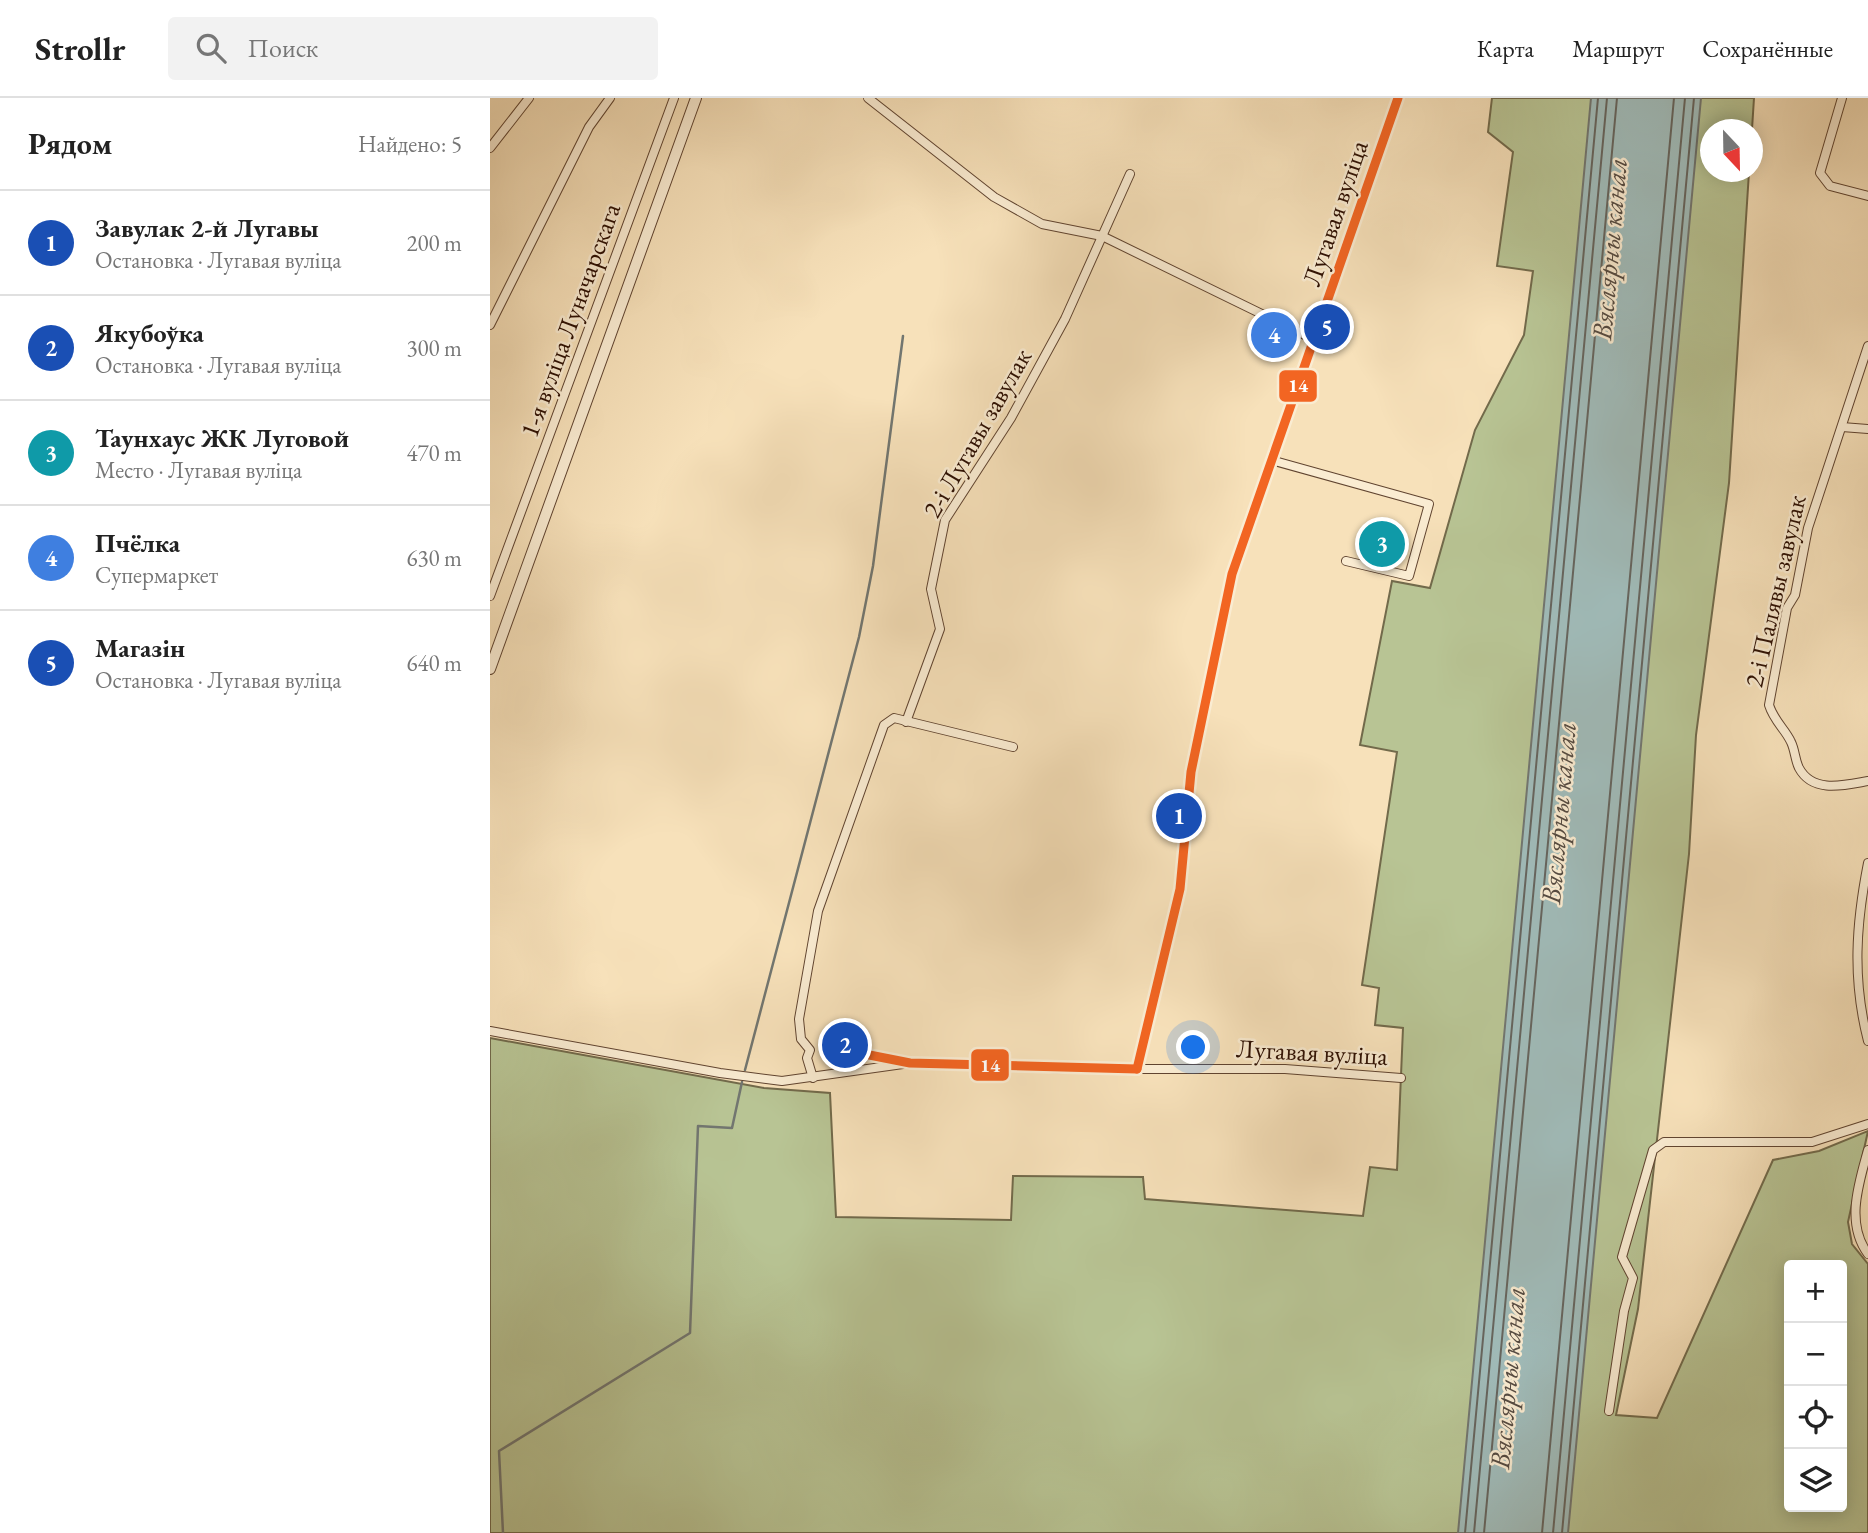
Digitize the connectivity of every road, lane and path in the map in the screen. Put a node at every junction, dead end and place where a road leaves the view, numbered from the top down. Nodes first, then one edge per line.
1 (529, 98) edge
2 (610, 98) edge
3 (674, 98) edge
4 (696, 98) edge
5 (868, 98) edge
6 (1398, 98) edge
7 (1842, 98) edge
8 (490, 148) edge
9 (1130, 174) dead end
10 (1868, 197) edge
11 (1102, 236) junction
12 (490, 325) edge
13 (1313, 339) junction
14 (1868, 346) edge
15 (1842, 426) junction
16 (1868, 429) edge
17 (1271, 460) junction
18 (1346, 561) dead end
19 (490, 596) edge
20 (490, 669) edge
21 (906, 722) junction
22 (1013, 747) dead end
23 (1868, 781) edge
24 (1868, 863) edge
25 (490, 1031) edge
26 (1868, 1041) edge
27 (1137, 1069) junction
28 (813, 1078) junction
29 (1401, 1078) dead end
30 (1868, 1124) edge
31 (1868, 1150) edge
32 (1868, 1254) edge
33 (1609, 1411) dead end

1 - 8 street
2 - 12 street
3 - 19 street, 1-я вуліца Луначарскага
4 - 20 street
5 - 11 street
6 - 13 street, Лугавая вуліца
7 - 10 street
9 - 11 street, 2-і Лугавы завулак
11 - 13 street
11 - 21 street, 2-і Лугавы завулак
13 - 17 street, Лугавая вуліца
14 - 15 street, 2-і Палявы завулак
15 - 16 street
15 - 23 street, 2-і Палявы завулак
17 - 18 street
17 - 27 street, Лугавая вуліца
21 - 22 street
21 - 28 street
24 - 26 street
25 - 28 street, Лугавая вуліца
27 - 28 street, Лугавая вуліца
27 - 29 street, Лугавая вуліца
30 - 33 street
31 - 32 street

